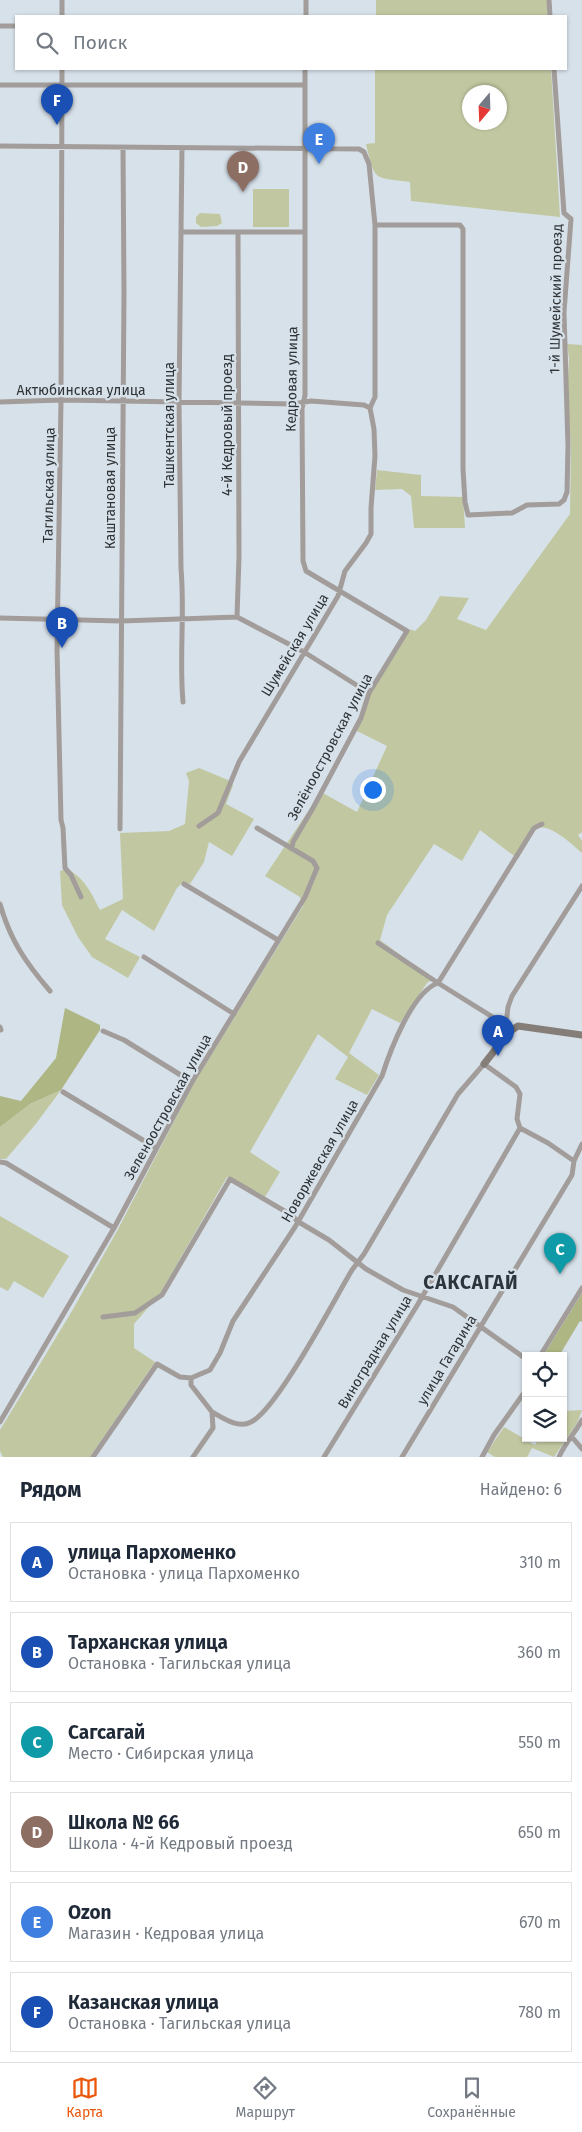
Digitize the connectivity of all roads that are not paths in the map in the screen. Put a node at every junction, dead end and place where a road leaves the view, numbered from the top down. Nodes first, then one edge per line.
1 (62, 0) edge
2 (306, 0) edge
3 (549, 0) edge
4 (62, 15) edge
5 (306, 15) edge
6 (550, 15) edge
7 (0, 26) edge
8 (15, 26) edge
9 (62, 70) edge
10 (305, 70) edge
11 (554, 70) edge
12 (62, 84) junction
13 (0, 85) edge
14 (305, 85) junction
15 (0, 146) edge
16 (62, 147) junction
17 (123, 148) junction
18 (182, 148) junction
19 (305, 148) junction
20 (375, 225) junction
21 (182, 232) junction
22 (238, 232) junction
23 (305, 232) junction
24 (61, 400) junction
25 (122, 400) junction
26 (0, 402) edge
27 (179, 402) junction
28 (304, 402) junction
29 (238, 403) junction
30 (370, 408) junction
31 (340, 591) junction
32 (237, 617) junction
33 (0, 618) edge
34 (58, 619) junction
35 (182, 619) junction
36 (121, 620) junction
37 (407, 631) joint
38 (304, 652) junction
39 (369, 692) junction
40 (183, 702) dead end
41 (542, 824) dead end
42 (199, 826) dead end
43 (257, 828) dead end
44 (120, 829) dead end
45 (292, 849) junction
46 (184, 884) dead end
47 (582, 886) edge
48 (81, 897) dead end
49 (0, 904) edge
50 (278, 940) junction
51 (378, 943) dead end
52 (144, 957) dead end
53 (438, 983) junction
54 (50, 991) dead end
55 (234, 1014) junction
56 (509, 1027) junction
57 (103, 1031) dead end
58 (582, 1035) edge
59 (484, 1064) junction
60 (192, 1082) junction
61 (63, 1092) dead end
62 (520, 1128) junction
63 (582, 1144) edge
64 (156, 1148) junction
65 (574, 1161) junction
66 (0, 1162) edge
67 (297, 1221) junction
68 (114, 1228) junction
69 (359, 1262) junction
70 (582, 1288) edge
71 (422, 1297) junction
72 (103, 1317) dead end
73 (480, 1325) junction
74 (542, 1352) edge
75 (522, 1356) edge
76 (191, 1378) junction
77 (522, 1396) edge
78 (212, 1412) junction
79 (582, 1420) edge
80 (0, 1422) edge
81 (572, 1437) junction
82 (582, 1449) edge
83 (93, 1457) edge
84 (193, 1457) edge
85 (324, 1457) edge
86 (402, 1457) edge
87 (482, 1457) edge
88 (559, 1457) edge

1 - 4 street
2 - 5 street
3 - 6 street
7 - 8 street
9 - 12 street, Тагильская улица
10 - 14 street, Кедровая улица
11 - 20 street, 1-й Шумейский проезд
12 - 13 street
12 - 14 street
12 - 16 street, Тагильская улица
14 - 19 street, Кедровая улица
15 - 16 street
16 - 17 street
16 - 24 street, Тагильская улица
17 - 18 street
17 - 25 street, Каштановая улица
18 - 19 street
18 - 21 street, Ташкентская улица
19 - 20 street, Шумейская улица
19 - 23 street, Кедровая улица
20 - 30 street, Шумейская улица
21 - 22 street
21 - 27 street, Ташкентская улица
22 - 23 street
22 - 29 street, 4-й Кедровый проезд
23 - 28 street, Кедровая улица
24 - 25 street, Актюбинская улица
24 - 26 street, Актюбинская улица
24 - 34 street, Тагильская улица
25 - 27 street, Актюбинская улица
25 - 36 street, Каштановая улица
27 - 29 street, Актюбинская улица
27 - 35 street, Ташкентская улица
28 - 29 street, Актюбинская улица
28 - 30 street, Актюбинская улица
28 - 31 street, Кедровая улица
29 - 32 street, 4-й Кедровый проезд
30 - 31 street, Шумейская улица
31 - 37 street, Кедровая улица
31 - 38 street, Шумейская улица
32 - 35 street
32 - 38 street
33 - 34 street
34 - 36 street
34 - 48 street, Тагильская улица
35 - 36 street
35 - 40 street, Ташкентская улица
36 - 44 street, Каштановая улица
37 - 39 street, Зелёноостровская улица
38 - 39 street
38 - 42 street, Шумейская улица
39 - 45 street, Зелёноостровская улица
41 - 53 street, Новоржевская улица
43 - 45 street, Зеленоостровская улица
45 - 50 street, Зеленоостровская улица
46 - 50 street
47 - 56 street
49 - 54 street
50 - 55 street, Зеленоостровская улица
51 - 53 street
52 - 55 street
53 - 56 street
53 - 67 street, Новоржевская улица
55 - 60 street, Зеленоостровская улица
56 - 58 street
56 - 59 street
57 - 60 street
59 - 62 street
59 - 69 street
60 - 64 street, Зеленоостровская улица
61 - 64 street
62 - 65 street
62 - 71 street, Виноградная улица
63 - 65 street, улица Гагарина
64 - 68 street, Зеленоостровская улица
65 - 73 street, улица Гагарина
66 - 68 street
67 - 69 street
67 - 72 street
67 - 76 street, Новоржевская улица
68 - 80 street, Зеленоостровская улица
69 - 71 street
69 - 78 street
70 - 74 street
71 - 73 street
71 - 85 street, Виноградная улица
73 - 75 street
73 - 86 street, улица Гагарина
76 - 78 street
76 - 83 street
77 - 87 street
78 - 84 street
79 - 81 street
81 - 82 street
81 - 88 street

